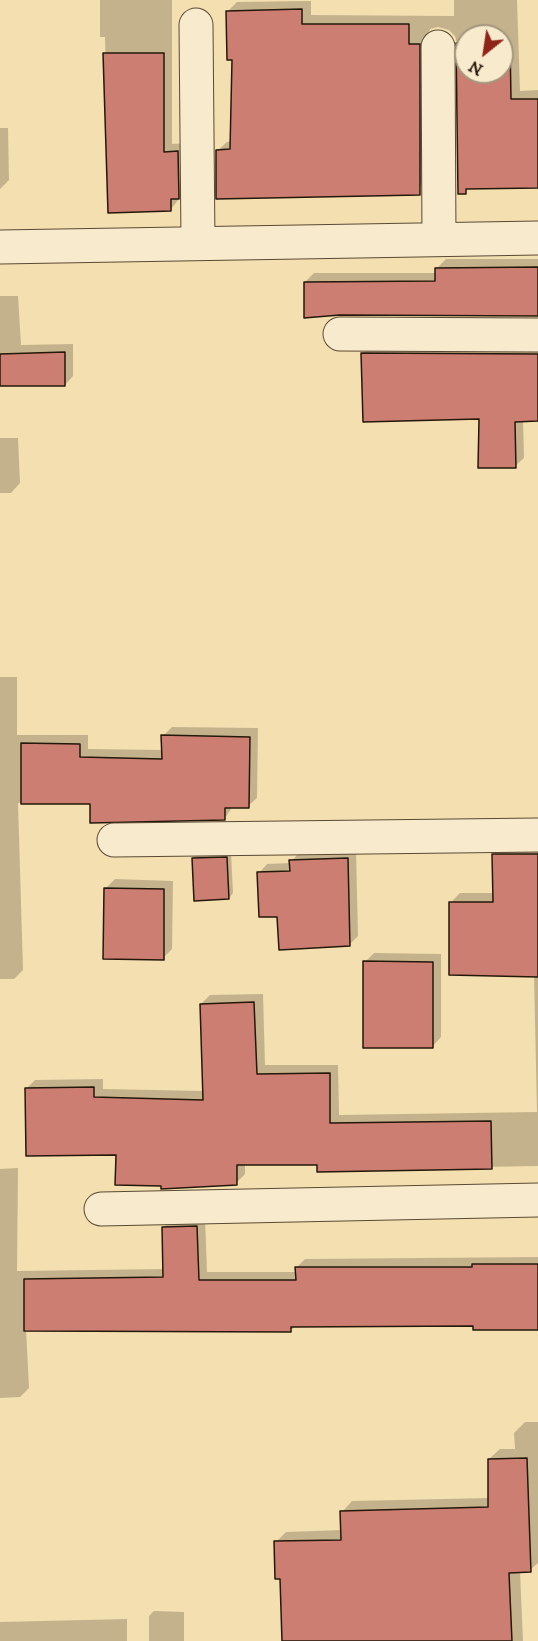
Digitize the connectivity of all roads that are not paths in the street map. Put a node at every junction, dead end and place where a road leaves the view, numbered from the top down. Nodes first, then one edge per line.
1 (196, 26) dead end
2 (438, 47) dead end
3 (538, 238) edge
4 (440, 239) junction
5 (198, 243) junction
6 (0, 247) edge
7 (340, 334) dead end
8 (538, 335) edge
9 (538, 836) edge
10 (114, 840) dead end
11 (538, 1200) edge
12 (101, 1209) dead end

1 - 5 street
2 - 4 street
3 - 4 street
4 - 5 street
5 - 6 street
7 - 8 street
9 - 10 street
11 - 12 street

